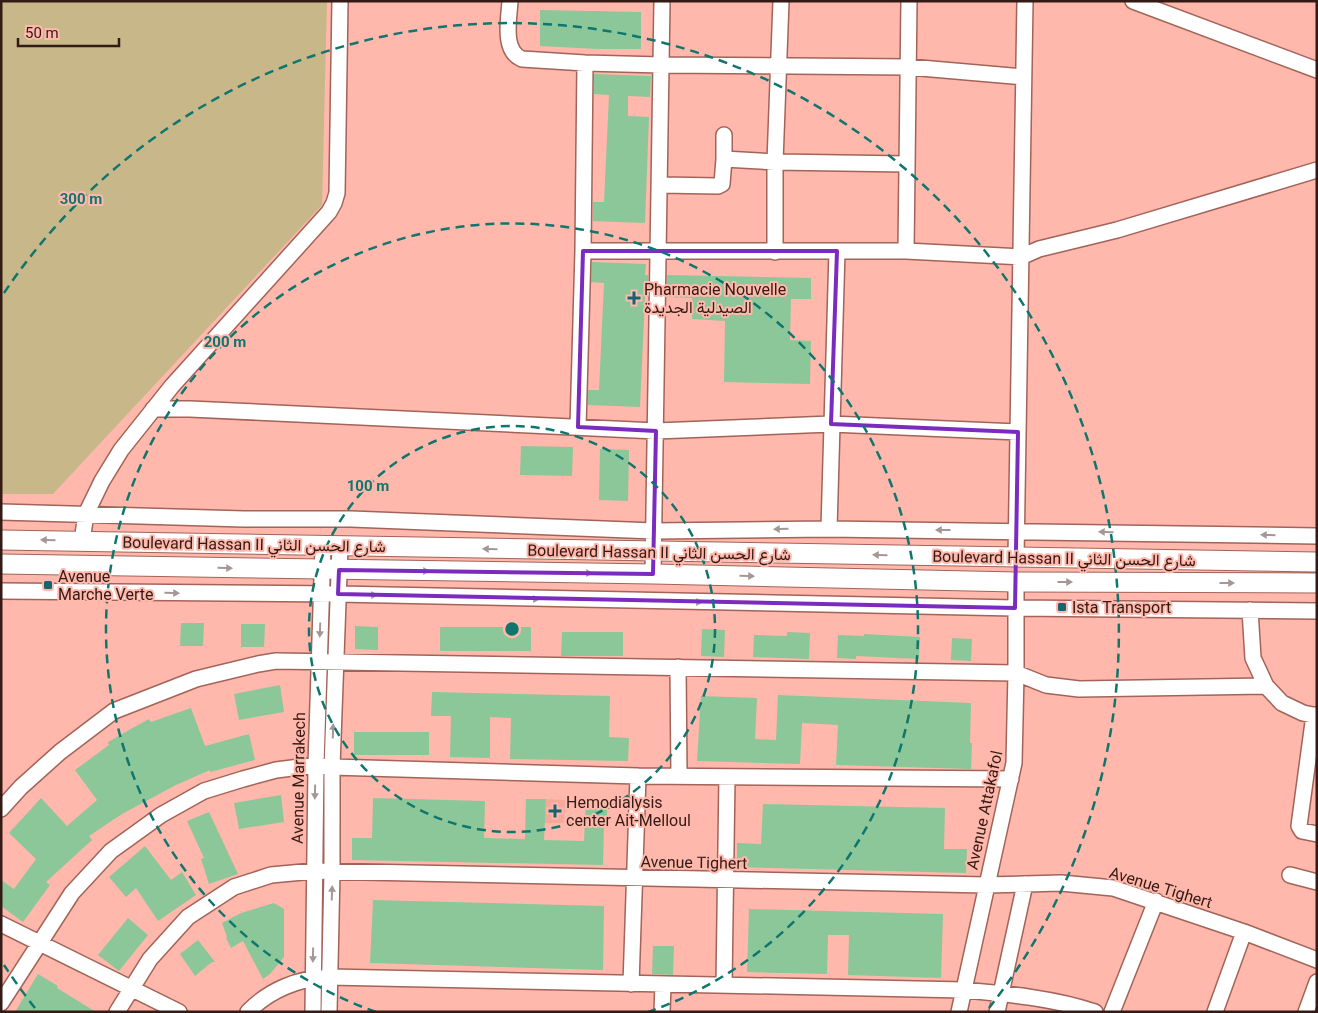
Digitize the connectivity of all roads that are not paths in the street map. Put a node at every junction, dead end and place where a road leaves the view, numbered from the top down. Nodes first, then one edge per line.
1 (340, 1) edge
2 (510, 1) edge
3 (662, 1) edge
4 (781, 1) edge
5 (909, 1) edge
6 (1025, 1) edge
7 (1133, 1) edge
8 (585, 63) junction
9 (662, 65) junction
10 (780, 66) junction
11 (908, 67) junction
12 (1317, 70) edge
13 (1023, 77) junction
14 (724, 135) dead end
15 (724, 159) junction
16 (775, 162) junction
17 (907, 164) junction
18 (1317, 170) edge
19 (660, 185) junction
20 (583, 251) junction
21 (838, 251) junction
22 (658, 252) junction
23 (775, 252) junction
24 (906, 252) junction
25 (1021, 257) junction
26 (153, 409) junction
27 (831, 424) junction
28 (578, 427) junction
29 (656, 431) junction
30 (1018, 432) junction
31 (1, 512) edge
32 (86, 514) junction
33 (829, 529) junction
34 (654, 531) junction
35 (1016, 531) junction
36 (1317, 536) edge
37 (1, 540) edge
38 (82, 541) junction
39 (331, 546) junction
40 (653, 552) junction
41 (1016, 558) junction
42 (1317, 562) edge
43 (1, 564) edge
44 (330, 570) junction
45 (652, 574) junction
46 (1016, 582) junction
47 (1317, 583) edge
48 (1, 592) edge
49 (338, 594) junction
50 (321, 595) junction
51 (1015, 608) junction
52 (1250, 610) junction
53 (1317, 611) edge
54 (318, 661) junction
55 (335, 661) junction
56 (678, 667) junction
57 (1016, 673) junction
58 (1266, 686) junction
59 (1315, 716) edge
60 (316, 765) junction
61 (332, 767) junction
62 (638, 776) junction
63 (679, 776) junction
64 (727, 776) junction
65 (1011, 779) junction
66 (1, 809) edge
67 (1317, 834) edge
68 (314, 871) junction
69 (332, 871) junction
70 (1290, 875) dead end
71 (634, 878) junction
72 (726, 880) junction
73 (1317, 882) edge
74 (1025, 884) junction
75 (986, 885) junction
76 (1156, 901) junction
77 (1, 924) edge
78 (1244, 932) junction
79 (40, 943) junction
80 (1317, 960) edge
81 (313, 977) junction
82 (329, 977) junction
83 (1317, 982) edge
84 (632, 984) junction
85 (663, 985) junction
86 (724, 985) junction
87 (132, 988) junction
88 (964, 990) junction
89 (1001, 993) junction
90 (1, 1004) edge
91 (117, 1012) edge
92 (179, 1012) edge
93 (248, 1012) edge
94 (313, 1012) edge
95 (329, 1012) edge
96 (662, 1012) edge
97 (959, 1012) edge
98 (998, 1012) edge
99 (1095, 1012) edge
100 (1112, 1012) edge
101 (1215, 1012) edge
102 (1306, 1012) edge

1 - 26 street
2 - 8 street
3 - 9 street
4 - 10 street
5 - 11 street
6 - 13 street
7 - 12 street
8 - 9 street
8 - 20 street
9 - 10 street
9 - 19 street
10 - 11 street
10 - 16 street
11 - 13 street
11 - 17 street
13 - 25 street
14 - 15 street
15 - 16 street
15 - 19 street
16 - 17 street
16 - 23 street
17 - 24 street
18 - 25 street
19 - 22 street
20 - 22 street
20 - 28 street
21 - 23 street
21 - 24 street
21 - 27 street
22 - 23 street
22 - 29 street
24 - 25 street
25 - 30 street
26 - 28 street
26 - 32 street
27 - 29 street
27 - 30 street
27 - 33 street
28 - 29 street
29 - 34 street
30 - 35 street
31 - 32 street
32 - 34 street
32 - 38 street
33 -> 34 street
35 -> 33 street
34 - 40 street
36 -> 35 street
35 - 41 street
38 -> 37 main road, Boulevard Hassan II شارع الحسن الثاني
38 - 39 main road, Boulevard Hassan II شارع الحسن الثاني
40 -> 39 main road, Boulevard Hassan II شارع الحسن الثاني
39 - 44 street, Avenue Marrakech
41 -> 40 main road, Boulevard Hassan II شارع الحسن الثاني
40 - 45 street
41 - 42 main road, Boulevard Hassan II شارع الحسن الثاني
41 - 46 main road
43 -> 44 main road, Boulevard Hassan II شارع الحسن الثاني
44 -> 45 main road, Boulevard Hassan II شارع الحسن الثاني
44 - 49 street, Avenue Marrakech
44 - 50 street, Avenue Marrakech
45 -> 46 main road, Boulevard Hassan II شارع الحسن الثاني
46 -> 47 main road, Boulevard Hassan II شارع الحسن الثاني
46 - 51 street, Avenue Attakafol
48 -> 50 street
49 - 50 street
49 -> 51 street
49 - 55 street, Avenue Marrakech
50 -> 54 street, Avenue Marrakech
51 - 52 street
51 - 57 street, Avenue Attakafol
52 - 53 street
52 - 58 street
54 - 55 street
54 - 60 street, Avenue Marrakech
54 - 66 street
55 - 56 street
61 -> 55 street, Avenue Marrakech
56 - 57 street
56 - 63 street
57 - 58 street
57 - 65 street, Avenue Attakafol
58 - 59 street
59 - 67 street
60 - 61 street
60 -> 68 street, Avenue Marrakech
60 - 79 street
61 - 62 street
61 - 69 street, Avenue Marrakech
62 - 63 street
62 - 71 street
63 - 64 street
64 - 65 street
64 - 72 street
65 - 75 street, Avenue Attakafol
68 - 69 street, Avenue Tighert
68 -> 81 street, Avenue Marrakech
68 - 87 street, Avenue Tighert
69 - 71 street, Avenue Tighert
82 -> 69 street, Avenue Marrakech
70 - 73 street
71 - 72 street, Avenue Tighert
71 - 84 street
72 - 75 street, Avenue Tighert
72 - 86 street
74 - 75 street, Avenue Tighert
74 - 76 street, Avenue Tighert
74 - 89 street
75 - 88 street, Avenue Attakafol
76 - 78 street, Avenue Tighert
76 - 100 street
77 - 79 street
78 - 80 street, Avenue Tighert
78 - 101 street
79 - 87 street
79 - 90 street
81 - 82 street
81 - 93 street
81 - 94 street, Avenue Marrakech
82 - 84 street
82 - 95 street, Avenue Marrakech
83 - 102 street
84 - 85 street
85 - 86 street
85 - 96 street
86 - 88 street
87 - 91 street, Avenue Tighert
87 - 92 street
88 - 89 street
88 - 97 street, Avenue Attakafol
89 - 98 street
89 - 99 street

